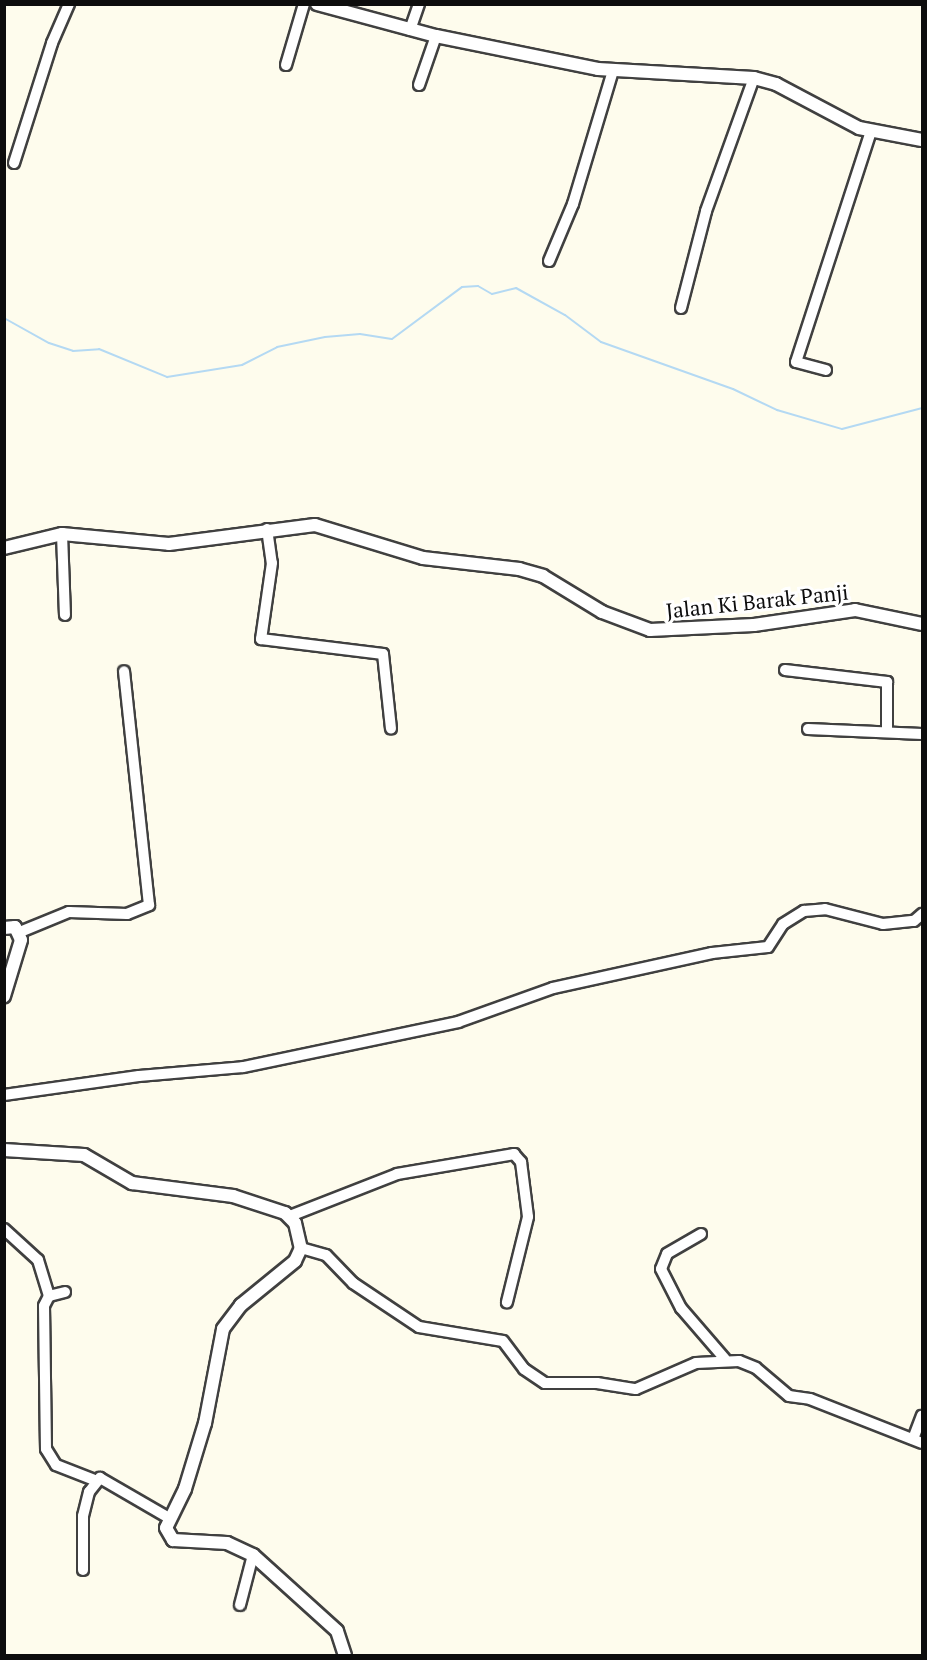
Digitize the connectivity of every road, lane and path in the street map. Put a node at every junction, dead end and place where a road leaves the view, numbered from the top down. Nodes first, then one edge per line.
1 (69, 4) edge
2 (304, 4) edge
3 (317, 4) edge
4 (419, 4) edge
5 (337, 7) edge
6 (410, 30) junction
7 (436, 36) junction
8 (286, 65) dead end
9 (613, 71) junction
10 (754, 78) junction
11 (419, 84) dead end
12 (871, 130) junction
13 (922, 140) edge
14 (14, 164) dead end
15 (549, 261) dead end
16 (681, 308) dead end
17 (826, 370) dead end
18 (267, 529) junction
19 (62, 534) junction
20 (4, 548) edge
21 (65, 615) dead end
22 (922, 624) edge
23 (785, 670) dead end
24 (124, 671) dead end
25 (391, 729) dead end
26 (808, 729) dead end
27 (887, 732) junction
28 (922, 734) edge
29 (922, 918) edge
30 (4, 928) edge
31 (20, 932) junction
32 (4, 996) edge
33 (4, 1095) edge
34 (4, 1150) edge
35 (290, 1216) junction
36 (4, 1229) edge
37 (701, 1234) dead end
38 (301, 1248) junction
39 (65, 1292) dead end
40 (49, 1296) junction
41 (507, 1302) dead end
42 (725, 1359) junction
43 (922, 1416) edge
44 (917, 1441) edge
45 (97, 1481) junction
46 (169, 1518) junction
47 (254, 1555) junction
48 (83, 1570) dead end
49 (240, 1605) dead end
50 (345, 1656) edge

1 - 14 street
2 - 8 street
3 - 5 street
4 - 6 street
5 - 6 street
6 - 7 street
7 - 9 street
7 - 11 street
9 - 10 street
9 - 15 street
10 - 12 street
10 - 16 street
12 - 13 street
12 - 17 street
18 - 19 street, Jalan Ki Barak Panji
18 - 22 street, Jalan Ki Barak Panji
18 - 25 street
19 - 20 street, Jalan Ki Barak Panji
19 - 21 street
23 - 27 street
24 - 31 street
26 - 27 street
27 - 28 street
29 - 33 street
30 - 31 street
31 - 32 street
34 - 35 street
35 - 38 street
35 - 41 street
36 - 40 street
37 - 42 street
38 - 42 street
38 - 46 street
39 - 40 street
40 - 45 street
42 - 44 street
43 - 44 street
45 - 46 street
45 - 48 street
46 - 47 street
47 - 49 street
47 - 50 street

